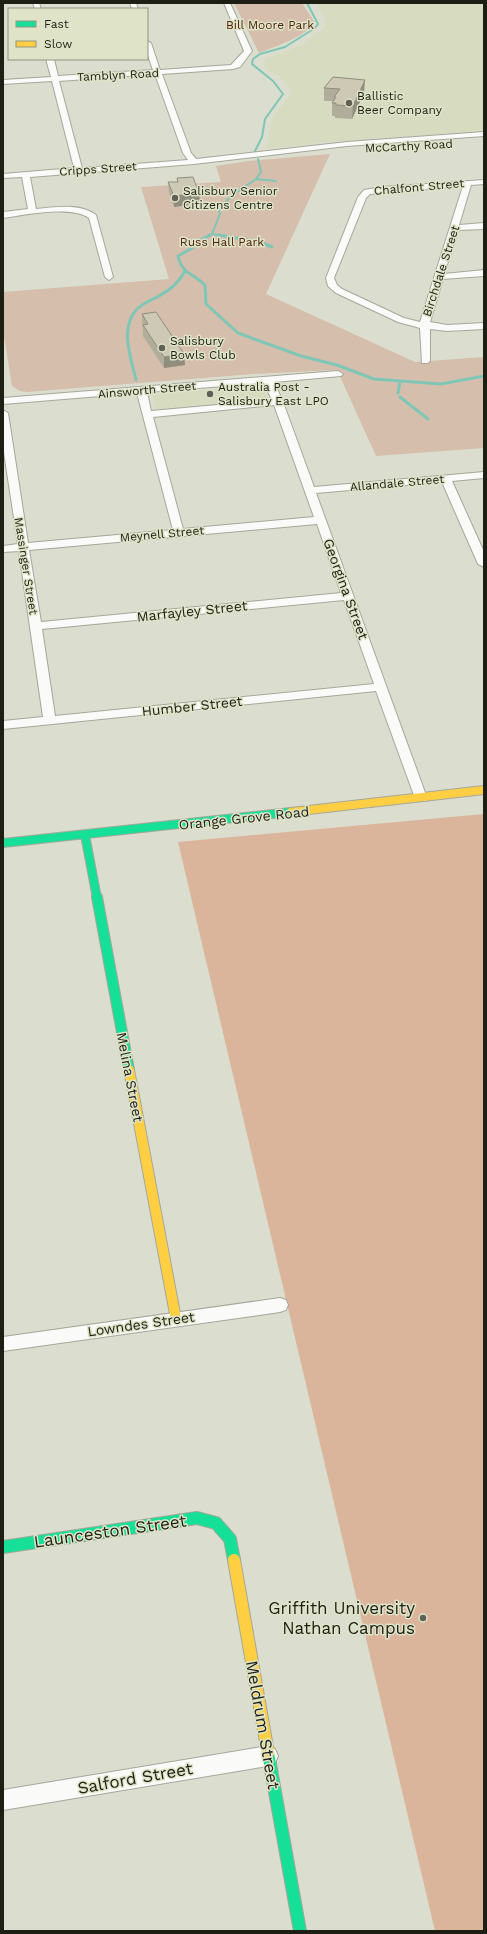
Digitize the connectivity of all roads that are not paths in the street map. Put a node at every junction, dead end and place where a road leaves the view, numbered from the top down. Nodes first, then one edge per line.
1 (227, 3) edge
2 (148, 46) edge
3 (50, 60) edge
4 (157, 72) junction
5 (55, 78) junction
6 (3, 82) edge
7 (484, 134) edge
8 (484, 141) edge
9 (335, 146) junction
10 (194, 162) junction
11 (79, 171) junction
12 (25, 174) junction
13 (3, 176) edge
14 (484, 182) edge
15 (468, 183) junction
16 (33, 212) junction
17 (3, 214) edge
18 (484, 226) edge
19 (454, 228) junction
20 (484, 273) edge
21 (109, 277) dead end
22 (439, 277) junction
23 (425, 326) junction
24 (484, 326) edge
25 (425, 361) dead end
26 (338, 374) dead end
27 (268, 380) junction
28 (141, 390) junction
29 (3, 396) edge
30 (3, 400) edge
31 (278, 402) junction
32 (3, 413) edge
33 (148, 414) junction
34 (484, 475) edge
35 (446, 479) junction
36 (310, 490) junction
37 (321, 520) junction
38 (179, 533) junction
39 (23, 547) junction
40 (3, 549) edge
41 (484, 564) edge
42 (348, 596) junction
43 (36, 626) junction
44 (381, 687) junction
45 (50, 720) junction
46 (3, 725) edge
47 (484, 790) edge
48 (421, 798) junction
49 (86, 839) junction
50 (109, 841) dead end
51 (3, 843) edge
52 (64, 846) dead end
53 (280, 1305) dead end
54 (176, 1319) junction
55 (3, 1344) edge
56 (216, 1523) joint
57 (3, 1547) edge
58 (268, 1756) junction
59 (3, 1800) edge
60 (300, 1931) edge

1 - 4 street, Tamblyn Road
2 - 4 street
3 - 5 street
4 - 5 street, Tamblyn Road
4 - 10 street
5 - 6 street, Tamblyn Road
5 - 11 street
7 - 9 street, McCarthy Road
8 - 9 street, McCarthy Road
9 - 10 street, McCarthy Road
10 - 11 street, Cripps Street
11 - 12 street, Cripps Street
12 - 13 street, Cripps Street
12 - 16 street
14 - 15 street, Chalfont Street
15 - 19 street, Birchdale Street
15 - 23 street, Chalfont Street
16 - 17 street
16 - 21 street
18 - 19 street
19 - 22 street, Birchdale Street
20 - 22 street
22 - 23 street, Birchdale Street
23 - 24 street
23 - 25 street, Birchdale Street
26 - 27 street, Ainsworth Street
27 - 28 street, Ainsworth Street
27 - 31 street, Georgina Street
28 - 30 street, Ainsworth Street
28 - 33 street
29 - 30 street
31 - 33 street
31 - 36 street, Georgina Street
32 - 39 street, Massinger Street
33 - 38 street
34 - 35 street, Allandale Street
35 - 36 street, Allandale Street
35 - 41 street
36 - 37 street, Georgina Street
37 - 38 street, Meynell Street
37 - 42 street, Georgina Street
38 - 39 street, Meynell Street
39 - 40 street, Meynell Street
39 - 43 street, Massinger Street
42 - 43 street, Marfayley Street
42 - 44 street, Georgina Street
43 - 45 street, Massinger Street
44 - 45 street, Humber Street
44 - 48 street, Georgina Street
45 - 46 street, Humber Street
47 - 48 street, Orange Grove Road
48 - 49 street, Orange Grove Road
49 - 50 street, Orange Grove Road
49 - 51 street, Orange Grove Road
49 - 52 street, Orange Grove Road
49 - 54 street, Melina Street
53 - 54 street, Lowndes Street
54 - 55 street, Lowndes Street
56 - 57 street, Launceston Street
56 - 58 street, Meldrum Street
58 - 59 street, Salford Street
58 - 60 street, Meldrum Street

